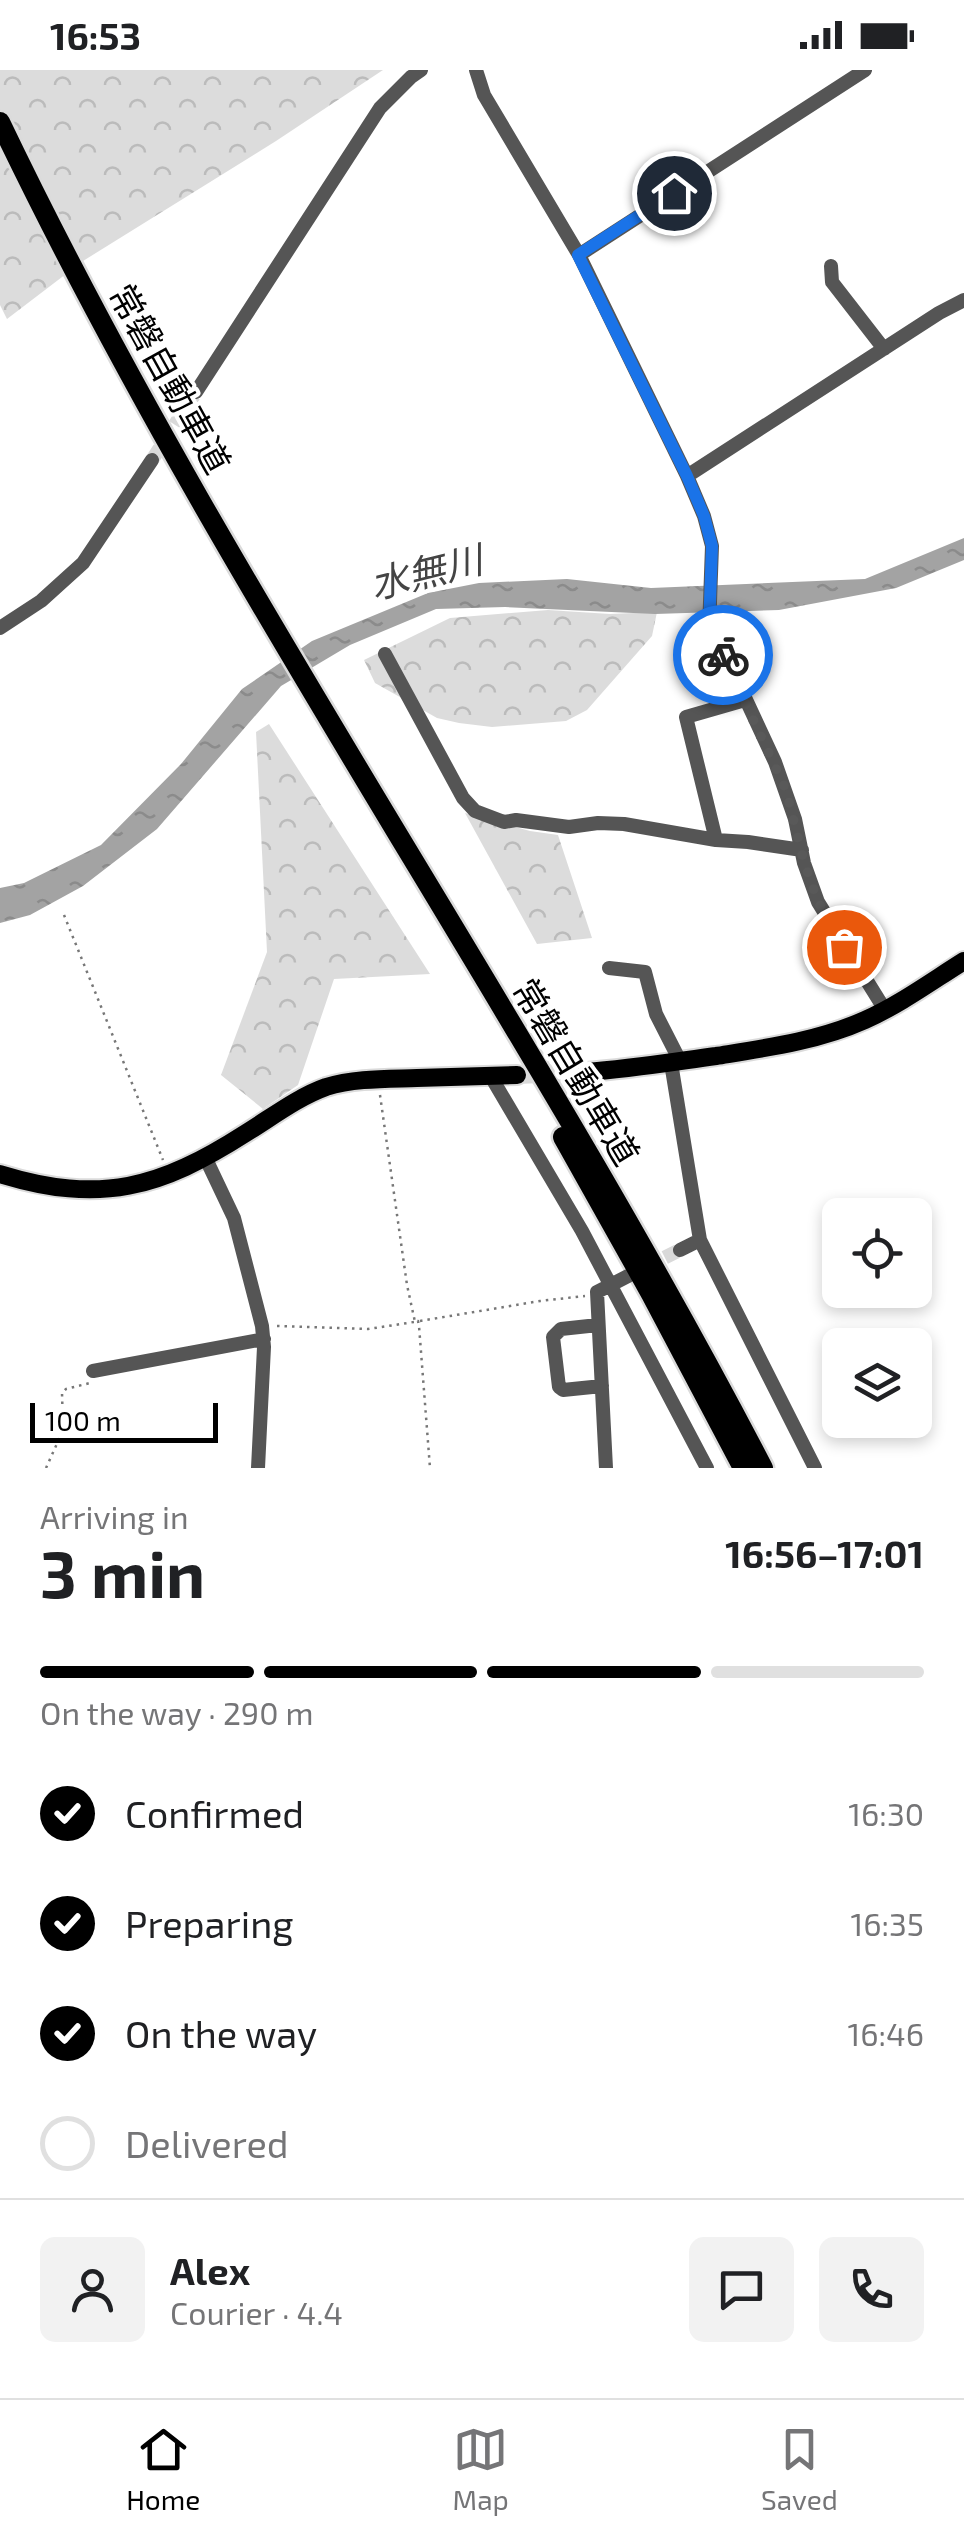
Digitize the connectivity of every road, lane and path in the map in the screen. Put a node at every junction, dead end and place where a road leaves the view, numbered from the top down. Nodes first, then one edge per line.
1 (422, 70) edge
2 (476, 70) edge
3 (865, 70) edge
4 (0, 122) edge
5 (578, 255) junction
6 (831, 266) dead end
7 (964, 300) edge
8 (884, 349) junction
9 (196, 392) tunnel mouth
10 (152, 460) tunnel mouth
11 (687, 476) junction
12 (0, 628) edge
13 (385, 654) dead end
14 (745, 700) junction
15 (324, 713) junction
16 (716, 840) junction
17 (802, 850) junction
18 (64, 915) dead end
19 (964, 961) edge
20 (608, 968) dead end
21 (885, 1010) junction
22 (675, 1062) junction
23 (586, 1072) tunnel mouth
24 (517, 1075) tunnel mouth
25 (490, 1076) junction
26 (378, 1079) junction
27 (206, 1158) junction
28 (0, 1174) edge
29 (169, 1175) junction
30 (700, 1240) junction
31 (680, 1250) tunnel mouth
32 (628, 1276) tunnel mouth
33 (603, 1290) junction
34 (417, 1322) junction
35 (598, 1325) junction
36 (263, 1332) junction
37 (92, 1371) joint
38 (602, 1386) junction
39 (46, 1468) edge
40 (258, 1468) edge
41 (430, 1468) edge
42 (606, 1468) edge
43 (708, 1468) edge
44 (743, 1468) edge
45 (763, 1468) edge
46 (815, 1468) edge

1 - 9 street
2 - 5 street
3 - 5 street
4 - 15 highway, 常磐自動車道
5 - 11 street
6 - 8 street
7 - 8 street
8 - 11 street
10 - 12 street
11 - 14 street
13 - 16 street
14 - 16 street
14 - 17 street
15 - 44 highway, 常磐自動車道
15 - 45 highway, 常磐自動車道
16 - 17 street
17 - 21 street
18 - 29 path
19 - 21 main road
20 - 22 street
21 - 22 main road
22 - 23 main road
22 - 30 street
24 - 25 main road
25 - 26 main road
25 - 33 street
26 - 27 main road
26 - 34 path
27 - 29 main road
27 - 36 street
28 - 29 main road
30 - 31 street
30 - 46 street
32 - 33 street
33 - 34 path
33 - 35 street
33 - 43 street
34 - 36 path
34 - 41 path
35 - 38 street
35 - 38 street
36 - 37 street
36 - 40 street
37 - 39 path
38 - 42 street

